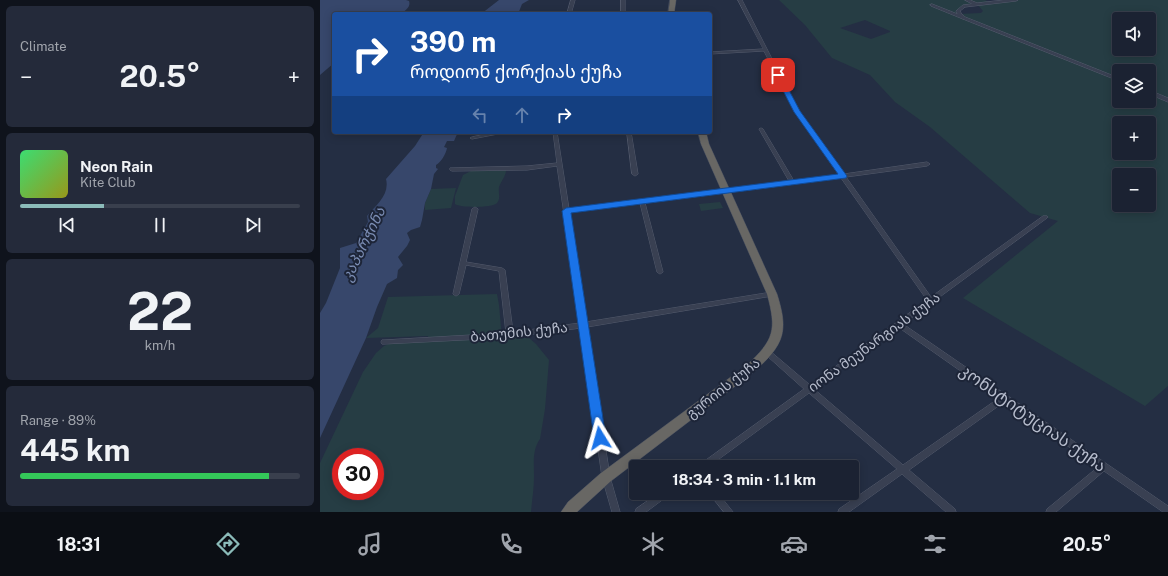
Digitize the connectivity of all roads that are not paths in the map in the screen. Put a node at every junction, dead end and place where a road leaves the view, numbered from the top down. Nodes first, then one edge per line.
1 (573, 0) edge
2 (623, 0) edge
3 (673, 0) edge
4 (740, 0) edge
5 (967, 0) edge
6 (1016, 0) edge
7 (977, 4) junction
8 (932, 5) dead end
9 (570, 12) edge
10 (623, 12) edge
11 (671, 12) edge
12 (964, 18) junction
13 (766, 50) junction
14 (712, 53) edge
15 (1112, 77) edge
16 (1156, 95) edge
17 (1168, 100) edge
18 (762, 129) dead end
19 (493, 134) edge
20 (555, 134) edge
21 (629, 134) edge
22 (702, 134) edge
23 (472, 138) dead end
24 (559, 164) junction
25 (927, 164) dead end
26 (452, 169) dead end
27 (635, 174) dead end
28 (843, 176) junction
29 (792, 182) junction
30 (726, 191) junction
31 (642, 201) junction
32 (475, 209) dead end
33 (566, 211) junction
34 (1045, 217) dead end
35 (463, 263) junction
36 (660, 272) dead end
37 (456, 294) dead end
38 (772, 294) junction
39 (930, 300) junction
40 (898, 324) junction
41 (583, 325) junction
42 (510, 335) junction
43 (384, 342) dead end
44 (768, 353) junction
45 (810, 389) junction
46 (1004, 398) junction
47 (712, 460) edge
48 (1104, 467) junction
49 (903, 469) junction
50 (606, 477) junction
51 (656, 500) edge
52 (719, 500) edge
53 (1168, 511) edge
54 (568, 512) edge
55 (616, 512) edge
56 (639, 512) edge
57 (730, 512) edge
58 (842, 512) edge
59 (952, 512) edge
60 (1050, 512) edge

1 - 9 street
2 - 10 street
3 - 11 highway
4 - 13 street
5 - 7 street
6 - 7 street
7 - 12 street
8 - 12 street
12 - 15 street
13 - 14 street
13 - 28 street
16 - 17 street
18 - 29 street
19 - 23 street
20 - 24 street
21 - 27 street
22 - 30 highway, გურიის ქუჩა
24 - 26 street
24 - 33 street
25 - 28 street
28 - 29 street
28 - 39 street
29 - 30 street
30 - 31 street
30 - 38 highway, გურიის ქუჩა
31 - 33 street
31 - 36 street
32 - 35 street
33 - 41 street
34 - 39 street, იონა მეუნარგიას ქუჩა
35 - 37 street
35 - 42 street
38 - 41 street, ბათუმის ქუჩა
38 - 44 highway, გურიის ქუჩა
39 - 40 street, იონა მეუნარგიას ქუჩა
40 - 45 street, იონა მეუნარგიას ქუჩა
40 - 46 street, კონსტიტუციას ქუჩა
41 - 42 street, ბათუმის ქუჩა
41 - 50 street
42 - 43 street, ბათუმის ქუჩა
44 - 45 street
44 - 50 highway, გურიის ქუჩა
45 - 47 street, იონა მეუნარგიას ქუჩა
45 - 49 street
46 - 48 street, კონსტიტუციას ქუჩა
46 - 49 street
48 - 53 street, კონსტიტუციას ქუჩა
48 - 60 street
49 - 58 street
49 - 59 street
50 - 54 highway, გურიის ქუჩა
50 - 55 street
51 - 56 street
52 - 57 street

